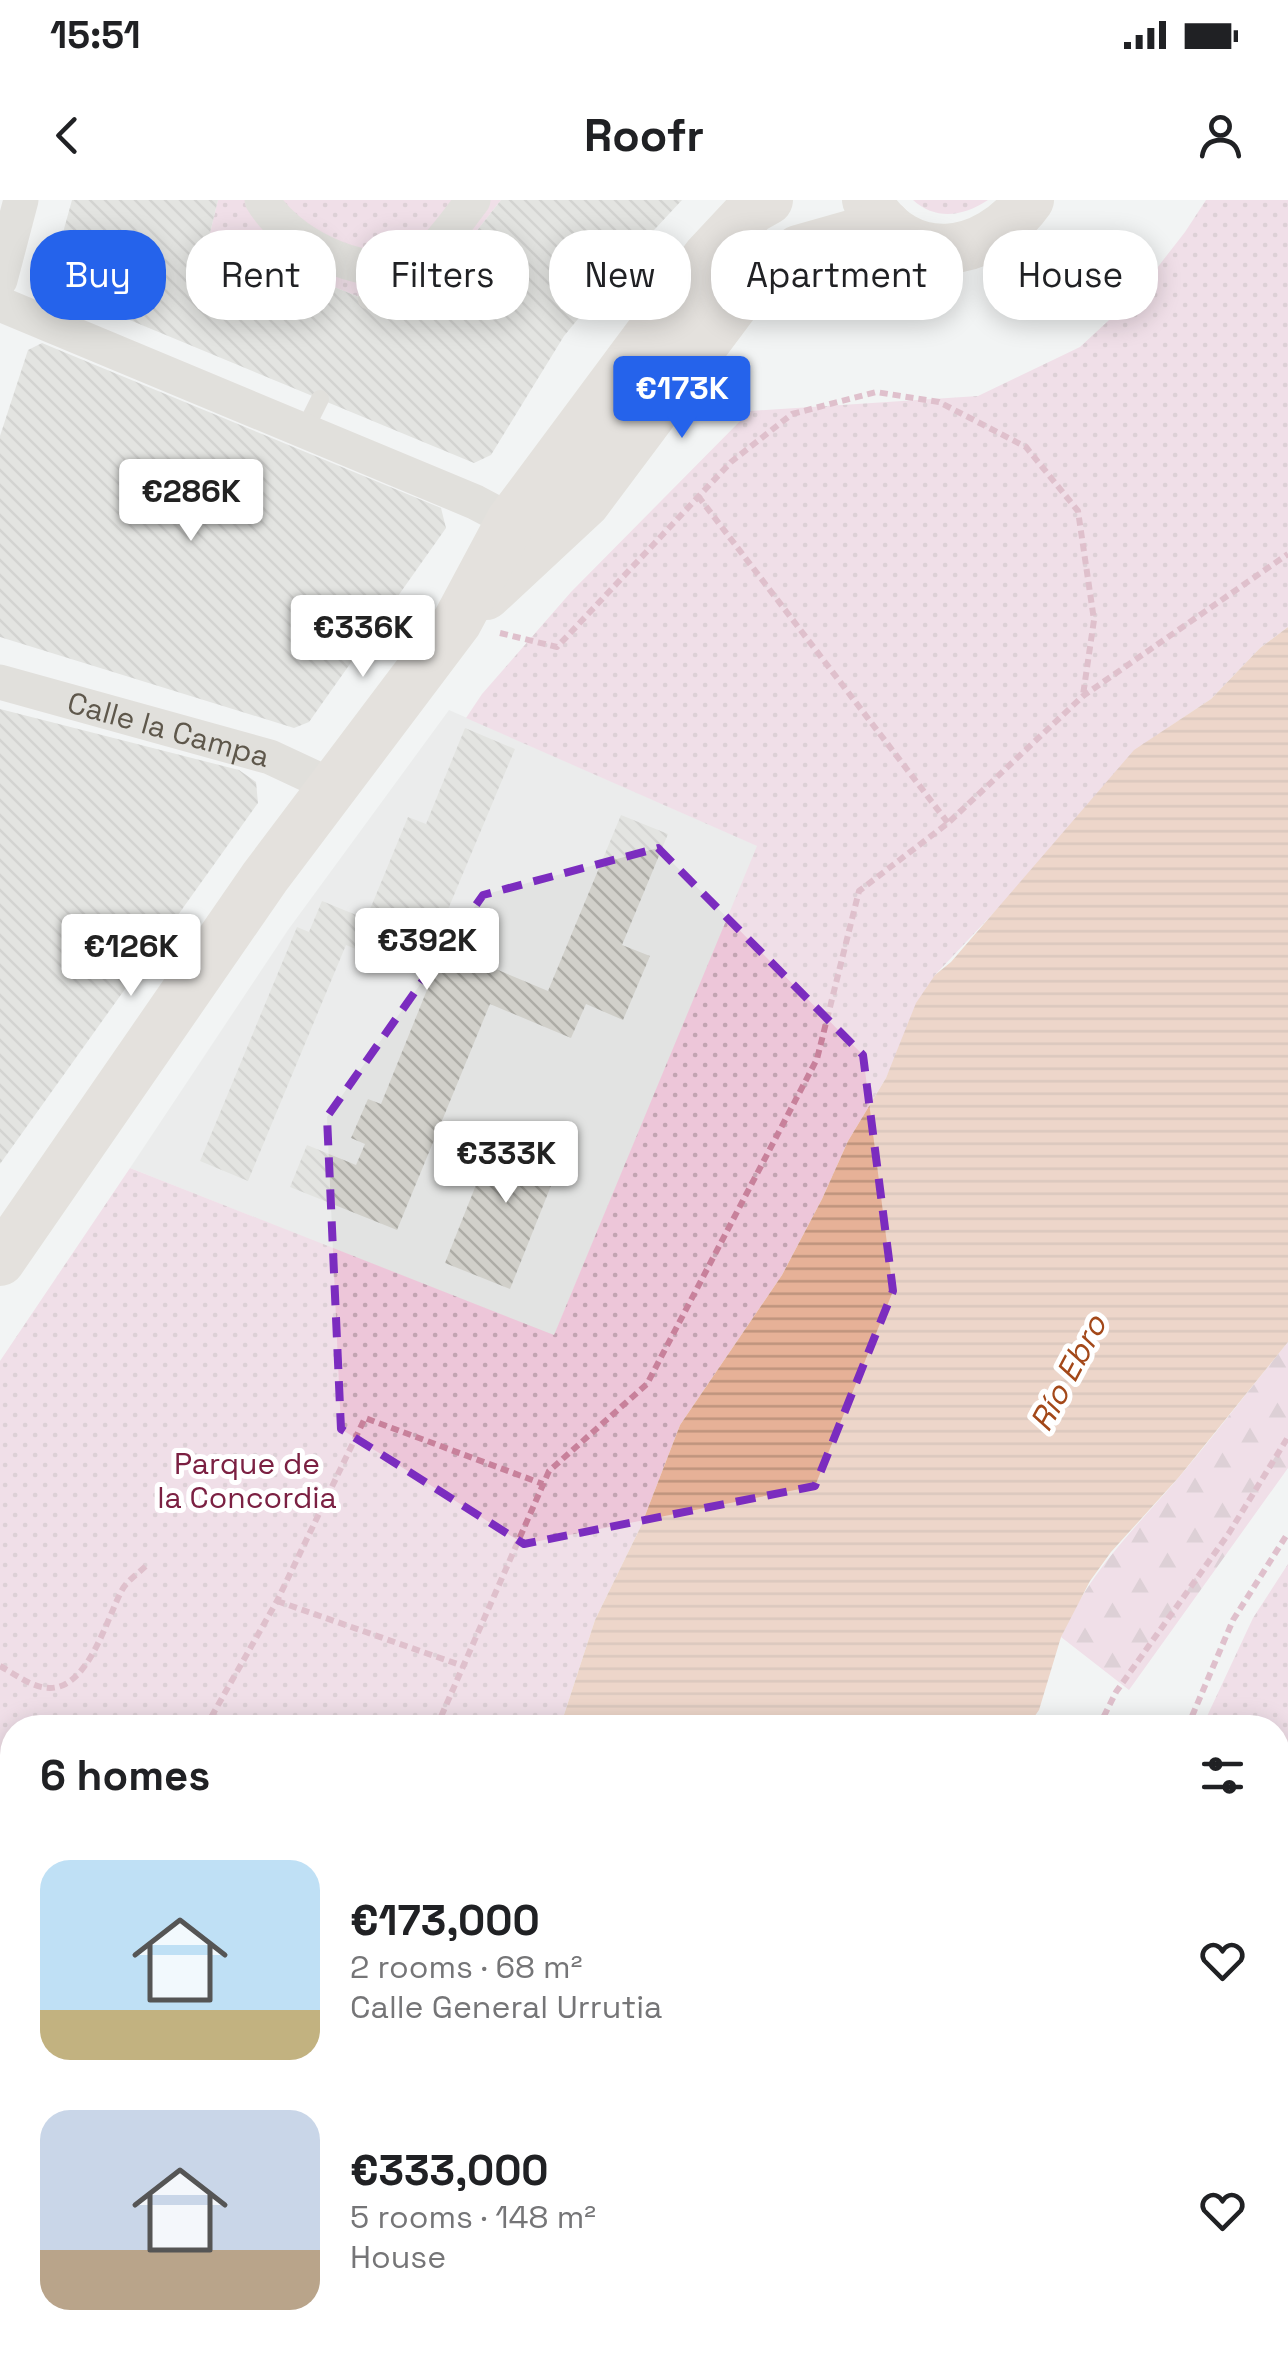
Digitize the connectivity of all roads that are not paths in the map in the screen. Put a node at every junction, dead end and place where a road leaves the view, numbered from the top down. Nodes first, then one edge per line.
1 (21, 200) edge
2 (262, 200) edge
3 (474, 200) edge
4 (768, 200) edge
5 (1029, 200) edge
6 (877, 212) edge
7 (0, 280) edge
8 (0, 304) edge
9 (320, 399) dead end
10 (304, 431) junction
11 (511, 521) junction
12 (457, 622) junction
13 (0, 682) edge
14 (332, 786) junction
15 (0, 1261) edge

1 - 7 street
2 - 3 street
4 - 11 main road
5 - 6 main road
6 - 12 main road
8 - 10 street
9 - 10 lane
10 - 11 street
11 - 12 main road
12 - 14 main road
13 - 14 street, Calle la Campa
14 - 15 main road

